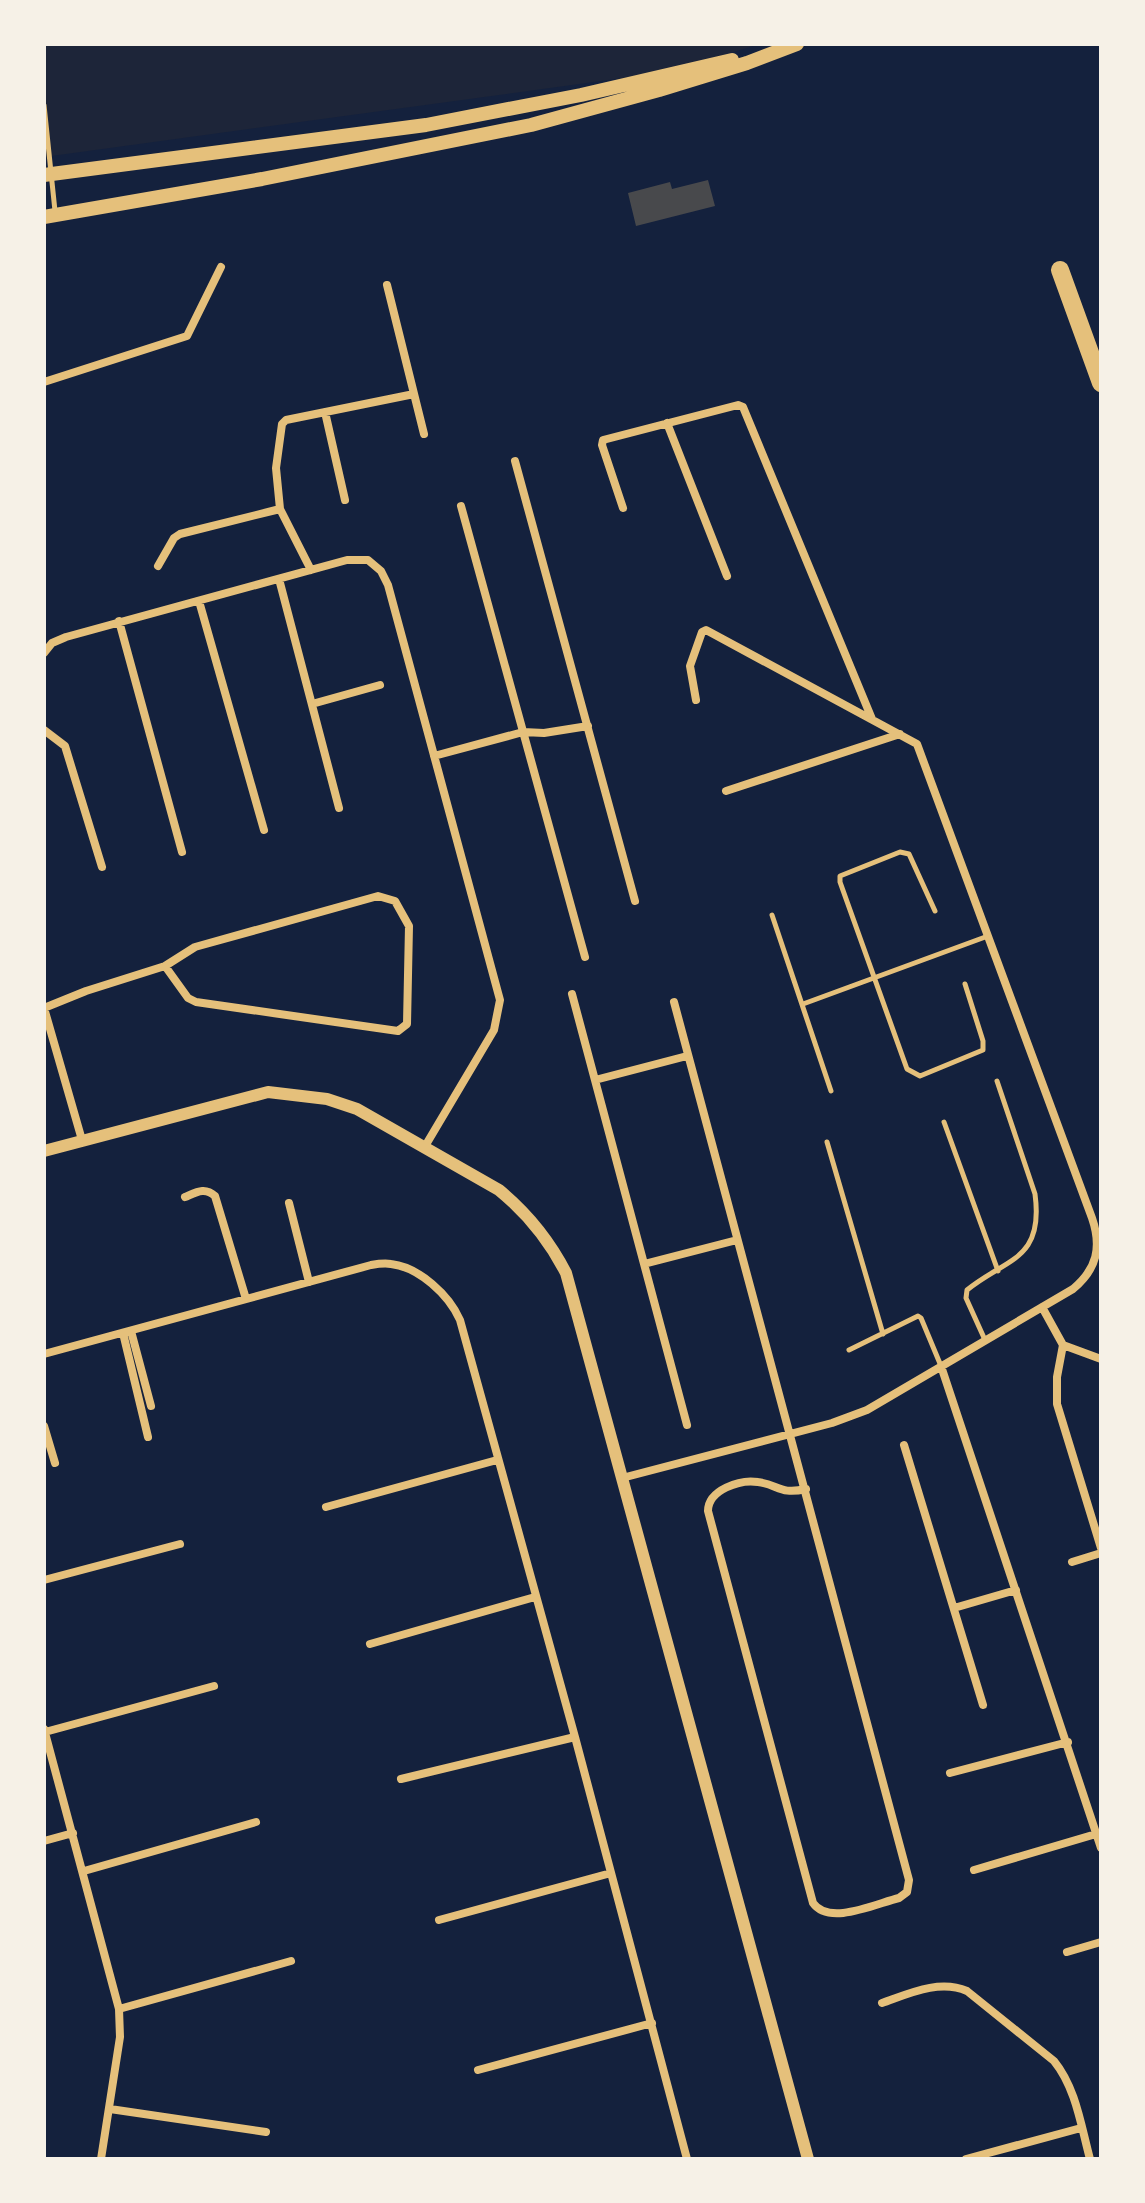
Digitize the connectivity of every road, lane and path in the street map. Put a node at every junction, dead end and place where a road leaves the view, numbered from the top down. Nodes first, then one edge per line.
1 (797, 44) edge
2 (780, 50) junction
3 (44, 105) edge
4 (48, 175) edge
5 (50, 217) edge
6 (221, 267) dead end
7 (1060, 270) dead end
8 (387, 285) dead end
9 (44, 382) edge
10 (1101, 383) edge
11 (414, 394) junction
12 (325, 412) junction
13 (667, 423) junction
14 (424, 434) dead end
15 (515, 461) dead end
16 (345, 500) dead end
17 (461, 506) dead end
18 (623, 508) dead end
19 (280, 509) junction
20 (158, 566) dead end
21 (311, 570) junction
22 (727, 576) dead end
23 (279, 579) junction
24 (199, 601) junction
25 (119, 621) junction
26 (44, 653) edge
27 (380, 685) dead end
28 (696, 700) dead end
29 (312, 704) junction
30 (872, 719) junction
31 (588, 726) junction
32 (44, 730) edge
33 (523, 732) junction
34 (900, 734) junction
35 (434, 756) junction
36 (726, 791) dead end
37 (339, 808) dead end
38 (264, 830) dead end
39 (182, 852) dead end
40 (102, 867) dead end
41 (635, 901) dead end
42 (935, 911) dead end
43 (772, 915) dead end
44 (989, 935) junction
45 (585, 957) dead end
46 (165, 966) junction
47 (875, 978) junction
48 (965, 984) dead end
49 (572, 994) dead end
50 (674, 1002) dead end
51 (803, 1004) junction
52 (44, 1008) edge
53 (687, 1056) junction
54 (595, 1080) junction
55 (997, 1081) dead end
56 (831, 1091) dead end
57 (944, 1122) dead end
58 (82, 1140) junction
59 (827, 1142) dead end
60 (424, 1148) junction
61 (44, 1151) edge
62 (185, 1197) dead end
63 (289, 1203) dead end
64 (737, 1240) junction
65 (644, 1264) junction
66 (998, 1271) junction
67 (309, 1282) junction
68 (246, 1299) junction
69 (1042, 1307) junction
70 (127, 1332) junction
71 (883, 1334) junction
72 (985, 1340) junction
73 (1063, 1345) junction
74 (849, 1350) dead end
75 (44, 1354) edge
76 (1101, 1359) edge
77 (941, 1366) junction
78 (151, 1406) dead end
79 (687, 1425) dead end
80 (44, 1426) edge
81 (790, 1434) junction
82 (148, 1437) dead end
83 (904, 1445) dead end
84 (497, 1460) junction
85 (55, 1463) dead end
86 (622, 1478) junction
87 (806, 1489) junction
88 (326, 1507) dead end
89 (180, 1544) dead end
90 (1101, 1550) edge
91 (1072, 1562) dead end
92 (44, 1580) edge
93 (1016, 1590) junction
94 (535, 1597) junction
95 (954, 1608) junction
96 (370, 1644) dead end
97 (214, 1686) dead end
98 (983, 1705) dead end
99 (44, 1730) edge
100 (575, 1737) junction
101 (1068, 1742) junction
102 (950, 1773) dead end
103 (401, 1779) dead end
104 (256, 1822) dead end
105 (73, 1833) junction
106 (1096, 1834) junction
107 (44, 1841) edge
108 (1101, 1848) edge
109 (974, 1870) dead end
110 (84, 1871) junction
111 (611, 1873) junction
112 (439, 1920) dead end
113 (1101, 1942) edge
114 (1067, 1952) dead end
115 (291, 1961) dead end
116 (882, 2003) dead end
117 (119, 2009) junction
118 (652, 2023) junction
119 (478, 2070) dead end
120 (110, 2109) junction
121 (1081, 2128) junction
122 (266, 2132) dead end
123 (101, 2159) edge
124 (687, 2159) edge
125 (808, 2159) edge
126 (966, 2159) edge
127 (1090, 2159) edge

1 - 2 main road
2 - 4 main road
2 - 5 main road
3 - 4 lane
4 - 5 lane
6 - 9 street
7 - 10 highway
8 - 11 street
11 - 12 street
11 - 14 street
12 - 16 street
12 - 19 street
13 - 18 street
13 - 22 street
13 - 30 street
15 - 31 street
17 - 33 street
19 - 20 street
19 - 21 street
21 - 23 street
21 - 35 street
23 - 24 street
23 - 29 street
24 - 25 street
24 - 38 street
25 - 26 street
25 - 39 street
27 - 29 street
28 - 30 street
29 - 37 street
30 - 34 street
31 - 33 street
31 - 41 street
32 - 40 street
33 - 35 street
33 - 45 street
34 - 36 street
34 - 44 street
35 - 60 street
42 - 47 lane
43 - 51 lane
44 - 47 lane
44 - 69 street
46 - 46 street
46 - 52 street
47 - 48 lane
47 - 51 lane
49 - 54 street
50 - 53 street
51 - 56 lane
52 - 58 street
53 - 54 street
53 - 64 street
54 - 65 street
55 - 66 lane
57 - 66 lane
58 - 60 street
58 - 61 street
59 - 71 lane
60 - 86 street
62 - 68 street
63 - 67 street
64 - 65 street
64 - 81 street
65 - 79 street
66 - 72 lane
67 - 68 street
67 - 84 street
68 - 70 street
69 - 72 street
69 - 73 street
70 - 75 street
70 - 78 street
70 - 82 street
71 - 74 lane
71 - 77 lane
72 - 77 street
73 - 76 street
73 - 90 street
77 - 81 street
77 - 93 street
80 - 85 street
81 - 86 street
81 - 87 street
83 - 95 street
84 - 88 street
84 - 94 street
86 - 125 street
87 - 87 street
89 - 92 street
90 - 91 street
93 - 95 street
93 - 101 street
94 - 96 street
94 - 100 street
95 - 98 street
97 - 99 street
99 - 105 street
100 - 103 street
100 - 111 street
101 - 102 street
101 - 106 street
104 - 110 street
105 - 107 street
105 - 110 street
106 - 108 street
106 - 109 street
110 - 117 street
111 - 112 street
111 - 118 street
113 - 114 street
115 - 117 street
116 - 121 street
117 - 120 street
118 - 119 street
118 - 124 street
120 - 122 street
120 - 123 street
121 - 126 street
121 - 127 street

